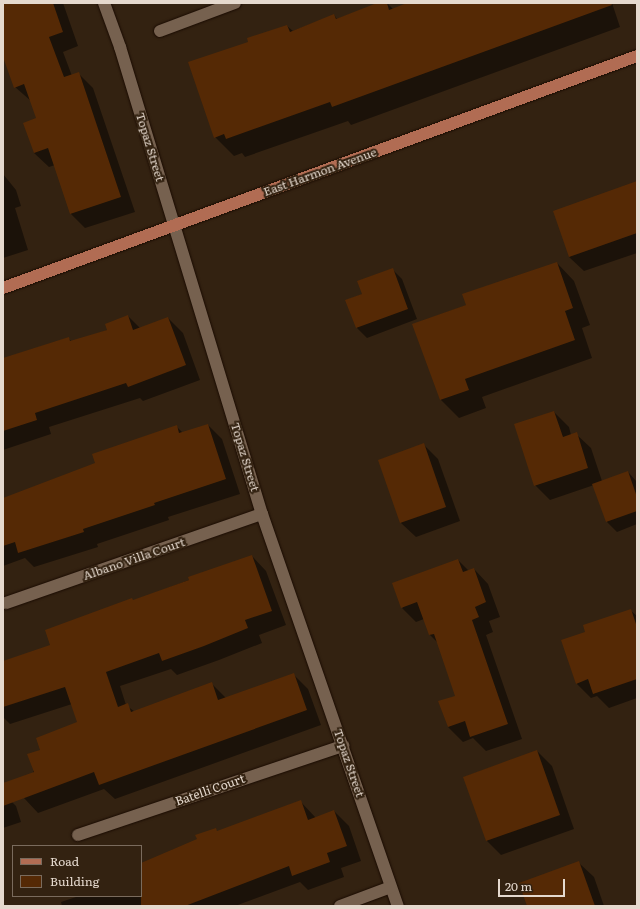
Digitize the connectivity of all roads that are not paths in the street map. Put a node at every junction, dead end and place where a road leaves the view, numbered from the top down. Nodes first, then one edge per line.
1 (104, 3) edge
2 (235, 3) edge
3 (160, 31) dead end
4 (637, 56) edge
5 (174, 225) junction
6 (3, 288) edge
7 (262, 514) junction
8 (6, 603) dead end
9 (343, 746) junction
10 (78, 835) dead end
11 (392, 887) junction
12 (340, 906) edge
13 (398, 906) edge

1 - 5 street, Topaz Street
2 - 3 street
4 - 5 main road, East Harmon Avenue
5 - 6 main road, East Harmon Avenue
5 - 7 street, Topaz Street
7 - 8 street, Albano Villa Court
7 - 9 street, Topaz Street
9 - 10 street, Batelli Court
9 - 11 street, Topaz Street
11 - 12 street
11 - 13 street, Topaz Street

